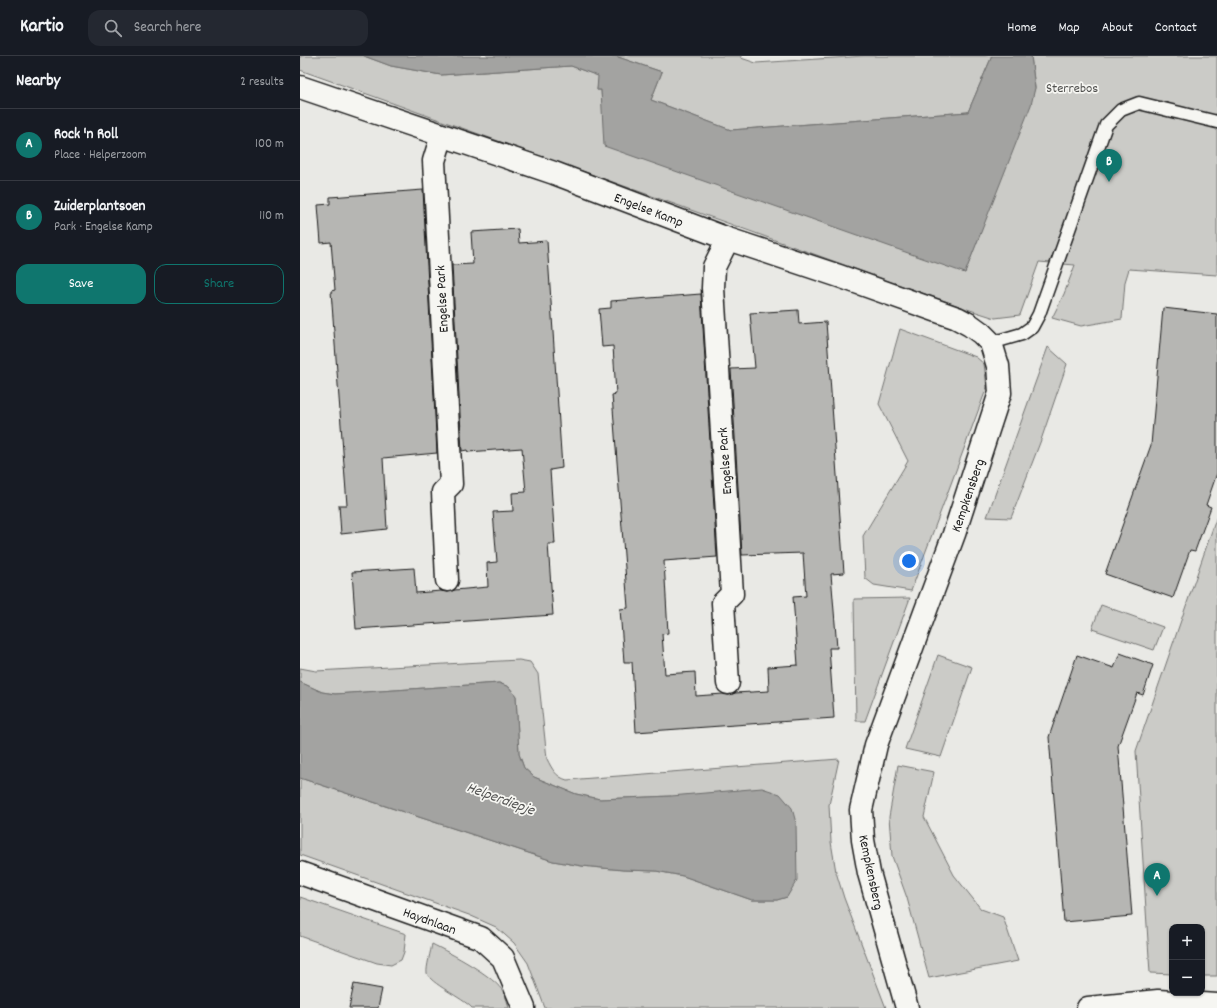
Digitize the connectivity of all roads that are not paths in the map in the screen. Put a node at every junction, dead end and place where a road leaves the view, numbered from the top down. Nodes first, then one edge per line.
1 (300, 87) edge
2 (1217, 122) edge
3 (442, 135) junction
4 (728, 239) junction
5 (991, 344) junction
6 (447, 580) dead end
7 (728, 683) dead end
8 (300, 873) edge
9 (1217, 1005) edge
10 (524, 1008) edge
11 (907, 1008) edge
12 (1088, 1008) edge

1 - 3 street, Engelse Kamp
2 - 5 lane
3 - 4 street, Engelse Kamp
3 - 6 street, Engelse Park
4 - 5 street, Engelse Kamp
4 - 7 street, Engelse Park
5 - 11 street, Kempkensberg
8 - 10 street, Haydnlaan
9 - 12 street

